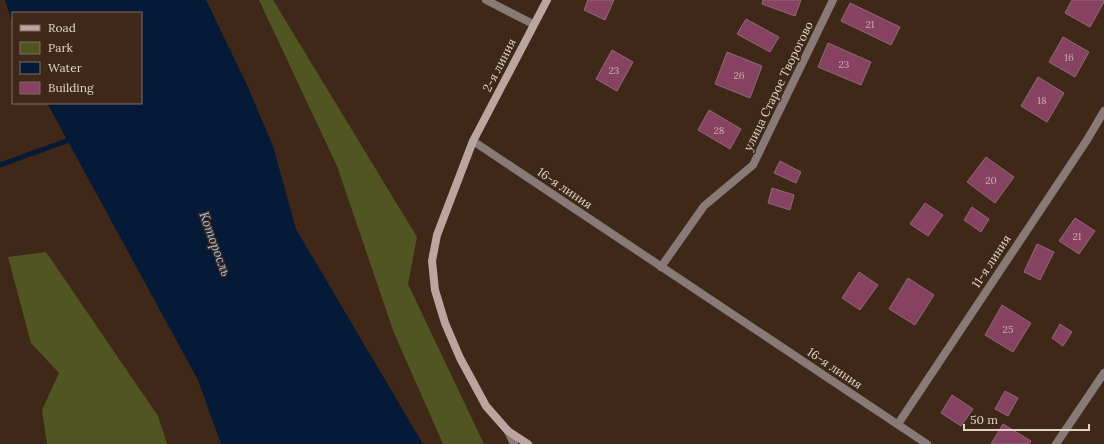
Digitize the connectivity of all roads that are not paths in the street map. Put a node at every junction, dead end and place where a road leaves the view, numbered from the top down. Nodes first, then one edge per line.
1 (486, 0) edge
2 (547, 0) edge
3 (833, 0) edge
4 (533, 24) junction
5 (1104, 111) edge
6 (473, 141) junction
7 (661, 267) junction
8 (1104, 373) edge
9 (898, 424) junction
10 (508, 431) junction
11 (514, 444) edge
12 (528, 444) edge
13 (927, 444) edge
14 (1056, 444) edge

1 - 4 street
2 - 4 street, 2-я линия
3 - 7 street, улица Старое Творогово
4 - 6 street, 2-я линия
5 - 9 street, 11-я линия
6 - 7 street, 16-я линия
6 - 10 street
7 - 9 street, 16-я линия
8 - 14 street
9 - 13 street, 16-я линия
10 - 11 street
10 - 12 street

